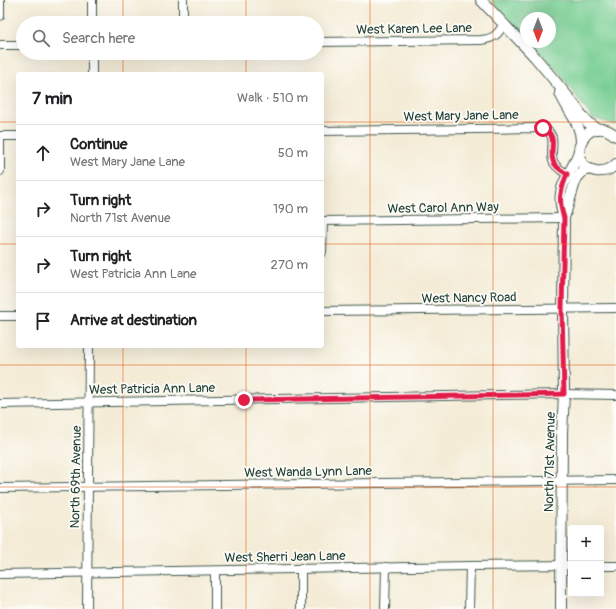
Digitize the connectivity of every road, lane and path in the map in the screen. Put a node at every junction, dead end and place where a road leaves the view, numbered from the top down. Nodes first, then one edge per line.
1 (0, 0) edge
2 (92, 0) edge
3 (183, 0) edge
4 (481, 0) edge
5 (0, 16) edge
6 (92, 16) edge
7 (183, 16) edge
8 (504, 24) junction
9 (324, 42) edge
10 (0, 45) edge
11 (16, 45) edge
12 (92, 60) edge
13 (92, 72) edge
14 (557, 84) junction
15 (598, 129) junction
16 (324, 131) edge
17 (0, 136) edge
18 (16, 136) edge
19 (616, 136) edge
20 (580, 146) junction
21 (615, 166) edge
22 (590, 169) junction
23 (0, 171) edge
24 (567, 174) junction
25 (564, 218) junction
26 (324, 221) edge
27 (616, 308) edge
28 (562, 309) junction
29 (324, 311) edge
30 (0, 316) edge
31 (16, 316) edge
32 (89, 348) edge
33 (564, 394) junction
34 (616, 395) edge
35 (89, 402) junction
36 (0, 404) edge
37 (562, 480) junction
38 (616, 480) edge
39 (87, 487) junction
40 (0, 488) edge
41 (566, 565) edge
42 (470, 566) junction
43 (604, 566) edge
44 (616, 566) edge
45 (386, 567) junction
46 (301, 568) junction
47 (215, 571) junction
48 (86, 572) junction
49 (0, 574) edge
50 (87, 609) edge
51 (215, 609) edge
52 (301, 609) edge
53 (385, 609) edge
54 (469, 609) edge
55 (561, 609) edge

1 - 5 street
2 - 6 street
3 - 7 street
4 - 8 street
8 - 9 street, West Karen Lee Lane
8 - 14 street
10 - 11 street
12 - 13 street
14 - 15 street
14 - 20 street
15 - 19 street
15 - 20 street, North 71st Avenue
16 - 24 street, West Mary Jane Lane
17 - 18 street
17 - 23 street
20 - 22 street
20 - 24 street, North 71st Avenue
21 - 22 street
22 - 25 street, North 71st Avenue
24 - 25 street, North 71st Avenue
25 - 26 street, West Carol Ann Way
25 - 28 street, North 71st Avenue
27 - 28 street, West Nancy Road
28 - 29 street, West Nancy Road
28 - 33 street, North 71st Avenue
30 - 31 street
32 - 35 street, North 69th Avenue
33 - 34 street, West Patricia Ann Lane
33 - 35 street, West Patricia Ann Lane
33 - 37 street, North 71st Avenue
35 - 36 street, West Patricia Ann Lane
35 - 39 street, North 69th Avenue
37 - 38 street, West Wanda Lynn Lane
37 - 39 street, West Wanda Lynn Lane
37 - 41 street, North 71st Avenue
39 - 40 street, West Wanda Lynn Lane
39 - 48 street, North 69th Avenue
41 - 42 street, West Sherri Jean Lane
41 - 55 street, North 71st Avenue
42 - 45 street, West Sherri Jean Lane
42 - 54 street
43 - 44 street
45 - 46 street, West Sherri Jean Lane
45 - 53 street
46 - 47 street, West Sherri Jean Lane
46 - 52 street
47 - 48 street, West Sherri Jean Lane
47 - 51 street
48 - 49 street, West Sherri Jean Lane
48 - 50 street, North 69th Avenue

